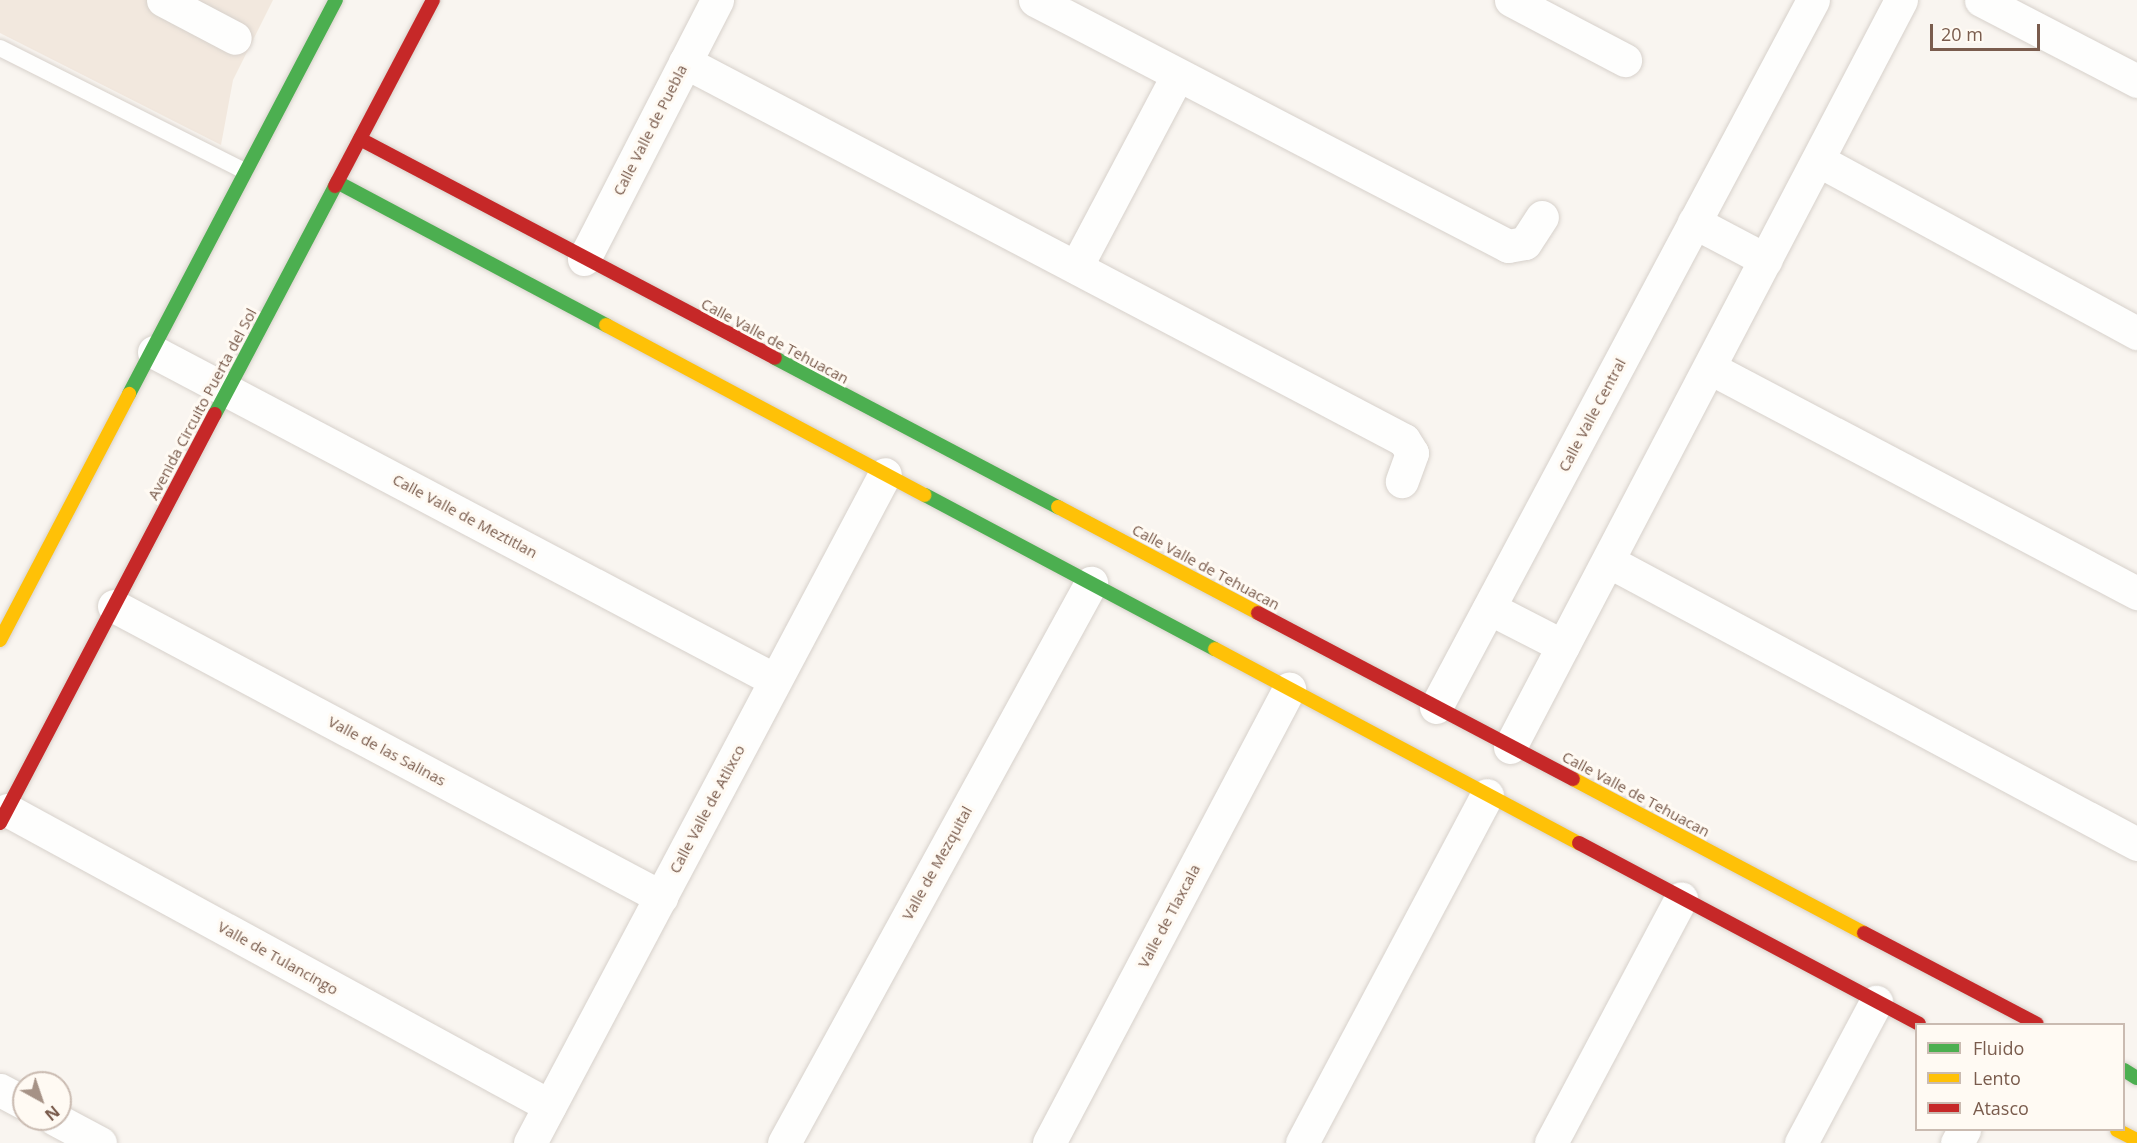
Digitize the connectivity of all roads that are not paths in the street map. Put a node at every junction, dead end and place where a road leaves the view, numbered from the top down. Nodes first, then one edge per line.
1 (164, 0) edge
2 (336, 0) edge
3 (433, 0) edge
4 (717, 0) edge
5 (1035, 0) edge
6 (1511, 0) edge
7 (1813, 0) edge
8 (1901, 0) edge
9 (1981, 0) edge
10 (235, 38) dead end
11 (0, 48) edge
12 (1625, 60) dead end
13 (685, 62) junction
14 (1177, 76) junction
15 (2137, 81) edge
16 (360, 139) junction
17 (1818, 160) junction
18 (245, 171) junction
19 (337, 182) junction
20 (1542, 217) dead end
21 (1694, 222) junction
22 (584, 259) junction
23 (1766, 260) junction
24 (1076, 267) junction
25 (2137, 333) edge
26 (154, 352) junction
27 (1710, 368) junction
28 (227, 390) junction
29 (885, 474) junction
30 (1402, 481) dead end
31 (999, 512) dead end
32 (989, 529) junction
33 (1608, 561) junction
34 (1091, 583) junction
35 (2137, 592) edge
36 (114, 606) junction
37 (1489, 608) junction
38 (0, 640) edge
39 (1563, 646) junction
40 (775, 680) junction
41 (1289, 689) junction
42 (1436, 707) junction
43 (1510, 747) junction
44 (1486, 795) junction
45 (3, 817) edge
46 (2137, 844) edge
47 (660, 897) junction
48 (1681, 898) junction
49 (1876, 1002) junction
50 (1917, 1023) edge
51 (2035, 1023) edge
52 (550, 1106) junction
53 (72, 1128) edge
54 (2119, 1131) edge
55 (2137, 1140) edge
56 (100, 1143) edge
57 (530, 1143) edge
58 (784, 1143) edge
59 (1049, 1143) edge
60 (1302, 1143) edge
61 (1551, 1143) edge
62 (1801, 1143) edge

1 - 10 street
2 - 18 street
3 - 16 street, Avenida Circuito Puerta del Sol
4 - 13 street, Calle Valle de Puebla
5 - 14 street
6 - 12 street
7 - 21 street, Calle Valle Central
8 - 17 street
9 - 15 street
11 - 18 lane
13 - 22 street, Calle Valle de Puebla
13 - 24 street
14 - 20 street
14 - 24 street
16 - 19 street, Avenida Circuito Puerta del Sol
16 - 22 street, Calle Valle de Tehuacan
17 - 23 street
17 - 25 street
18 - 26 street
19 - 28 street, Avenida Circuito Puerta del Sol
19 - 29 street
21 - 23 street
21 - 37 street, Calle Valle Central
22 - 42 street, Calle Valle de Tehuacan
23 - 27 street
24 - 30 street
26 - 28 street, Calle Valle de Meztitlan
26 - 38 street
27 - 33 street
27 - 35 street
28 - 36 street, Avenida Circuito Puerta del Sol
28 - 40 street, Calle Valle de Meztitlan
29 - 32 street
29 - 40 street, Calle Valle de Atlixco
31 - 32 street
32 - 34 street
33 - 39 street
33 - 46 street
34 - 41 street
34 - 58 street, Valle de Mezquital
36 - 45 street, Avenida Circuito Puerta del Sol
36 - 47 street, Valle de las Salinas
37 - 39 street
37 - 42 street, Calle Valle Central
39 - 43 street
40 - 47 street, Calle Valle de Atlixco
41 - 44 street
41 - 59 street, Valle de Tlaxcala
42 - 43 street, Calle Valle de Tehuacan
43 - 51 street, Calle Valle de Tehuacan
44 - 48 street
44 - 60 street
45 - 52 street, Valle de Tulancingo
47 - 52 street, Calle Valle de Atlixco
48 - 49 street
48 - 61 street
49 - 50 street
49 - 62 street
52 - 57 street, Calle Valle de Atlixco
53 - 56 street
54 - 55 street

